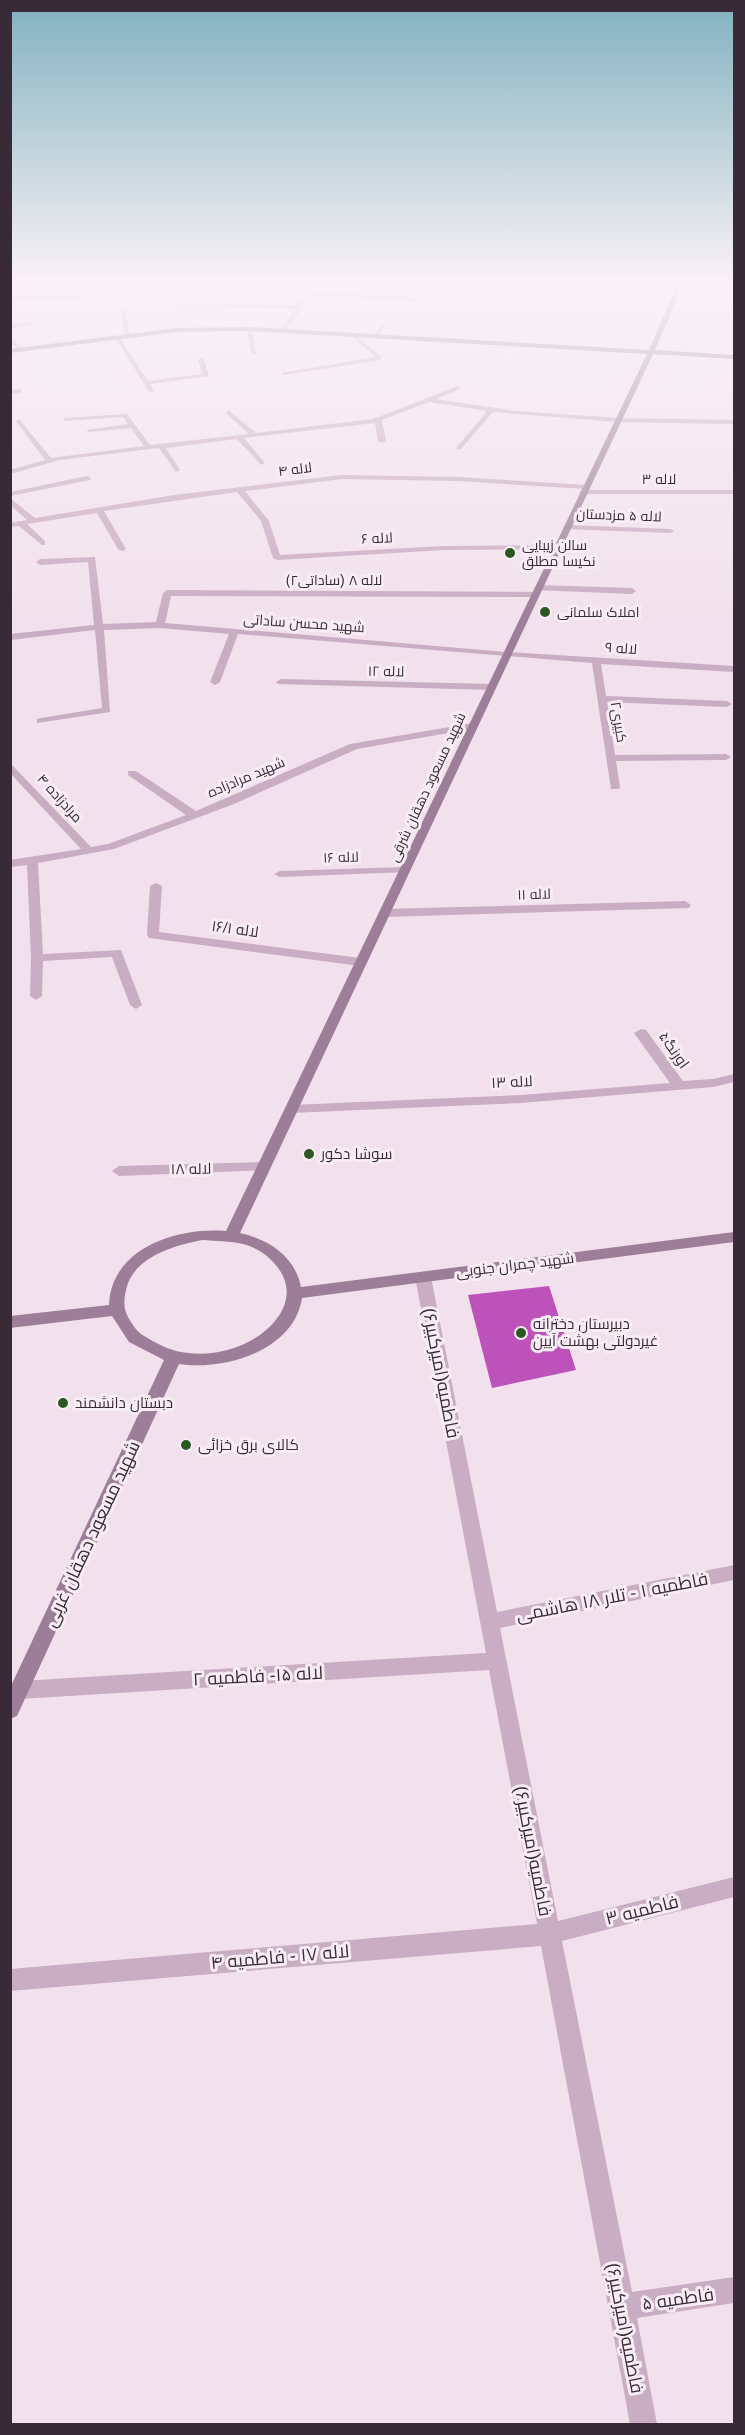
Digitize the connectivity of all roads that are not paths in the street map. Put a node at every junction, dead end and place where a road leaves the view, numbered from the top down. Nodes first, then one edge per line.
1 (442, 394) edge
2 (631, 394) edge
3 (427, 399) junction
4 (492, 409) junction
5 (228, 412) dead end
6 (65, 420) dead end
7 (378, 420) junction
8 (618, 420) junction
9 (19, 421) dead end
10 (735, 422) edge
11 (133, 426) junction
12 (89, 430) dead end
13 (256, 436) junction
14 (240, 438) junction
15 (382, 441) dead end
16 (161, 445) junction
17 (148, 447) junction
18 (460, 448) dead end
19 (110, 451) junction
20 (49, 460) junction
21 (121, 463) dead end
22 (261, 463) dead end
23 (176, 470) dead end
24 (10, 472) edge
25 (87, 478) dead end
26 (239, 489) junction
27 (585, 489) junction
28 (735, 492) edge
29 (10, 494) edge
30 (10, 500) edge
31 (99, 510) junction
32 (33, 521) junction
33 (21, 524) junction
34 (10, 525) edge
35 (567, 527) junction
36 (670, 531) dead end
37 (42, 543) dead end
38 (557, 547) junction
39 (122, 549) dead end
40 (40, 562) dead end
41 (536, 591) junction
42 (632, 591) dead end
43 (160, 625) junction
44 (100, 627) junction
45 (235, 631) junction
46 (10, 637) edge
47 (506, 655) junction
48 (596, 660) junction
49 (735, 669) edge
50 (215, 682) dead end
51 (281, 682) dead end
52 (491, 687) junction
53 (602, 699) junction
54 (728, 704) dead end
55 (41, 721) dead end
56 (473, 726) junction
57 (726, 757) dead end
58 (611, 758) junction
59 (10, 766) edge
60 (132, 773) dead end
61 (615, 787) dead end
62 (194, 815) junction
63 (88, 850) junction
64 (33, 860) junction
65 (10, 864) edge
66 (404, 870) junction
67 (280, 874) dead end
68 (156, 886) dead end
69 (685, 905) dead end
70 (384, 913) junction
71 (37, 958) junction
72 (360, 962) junction
73 (36, 996) dead end
74 (136, 1005) dead end
75 (641, 1033) dead end
76 (735, 1078) edge
77 (679, 1086) junction
78 (291, 1109) junction
79 (264, 1167) junction
80 (119, 1171) dead end
81 (231, 1236) junction
82 (735, 1237) edge
83 (423, 1277) junction
84 (295, 1293) junction
85 (116, 1310) junction
86 (10, 1322) edge
87 (174, 1357) junction
88 (735, 1572) edge
89 (489, 1622) junction
90 (497, 1661) junction
91 (20, 1690) junction
92 (10, 1710) edge
93 (735, 1887) edge
94 (549, 1934) junction
95 (10, 1980) edge
96 (735, 2290) edge
97 (621, 2307) junction
98 (644, 2424) edge

1 - 3 street
2 - 8 main road, شهید مسعود دهقان شرقی
3 - 4 street
3 - 7 street
4 - 8 street
4 - 18 street
5 - 13 street
6 - 11 street
7 - 13 street
7 - 15 street
8 - 10 street
8 - 27 main road, شهید مسعود دهقان شرقی
9 - 20 street
11 - 12 street
11 - 17 street
13 - 14 street
14 - 16 street
14 - 22 street
16 - 17 street
16 - 23 street
17 - 19 street
19 - 20 street
19 - 21 street
20 - 24 street
25 - 29 street
26 - 27 street, لاله ۴
26 - 31 street, لاله ۴
26 - 38 street, لاله ۶
27 - 28 street, لاله ۳
27 - 35 main road, شهید مسعود دهقان شرقی
30 - 32 street
31 - 32 street, لاله ۴
31 - 39 street
32 - 33 street, لاله ۴
33 - 34 street, لاله ۴
33 - 37 street
35 - 36 street, لاله ۵ مزدستان
35 - 38 main road, شهید مسعود دهقان شرقی
38 - 41 main road, شهید مسعود دهقان شرقی
40 - 44 street
41 - 42 street
41 - 43 street, لاله ۸ (ساداتی۲)
41 - 47 main road, شهید مسعود دهقان شرقی
43 - 44 street, شهید محسن ساداتی
43 - 45 street, شهید محسن ساداتی
44 - 46 street, شهید محسن ساداتی
44 - 55 street
45 - 47 street, شهید محسن ساداتی
45 - 50 street
47 - 48 street, لاله ۹
47 - 52 main road, شهید مسعود دهقان شرقی
48 - 49 street, لاله ۹
48 - 53 street, کبیری۲
51 - 52 street, لاله ۱۲
52 - 56 main road, شهید مسعود دهقان شرقی
53 - 54 street
53 - 58 street, کبیری۲
56 - 62 street, شهید مرادزاده
56 - 66 main road, شهید مسعود دهقان شرقی
57 - 58 street
58 - 61 street, کبیری۲
59 - 63 street, مرادزاده ۴
60 - 62 street
62 - 63 street, شهید مرادزاده
63 - 64 street, شهید مرادزاده
64 - 65 street, شهید مرادزاده
64 - 71 street
66 - 67 street, لاله ۱۶
66 - 70 main road, شهید مسعود دهقان شرقی
68 - 72 street, لاله ۱۶/۱
69 - 70 street, لاله ۱۱
70 - 72 main road, شهید مسعود دهقان شرقی
71 - 73 street
71 - 74 street
72 - 78 main road, شهید مسعود دهقان شرقی
75 - 77 street, اورنگ۵
76 - 77 street, لاله ۱۳
77 - 78 street, لاله ۱۳
78 - 79 main road, شهید مسعود دهقان شرقی
79 - 80 street, لاله ۱۸
79 - 81 main road, شهید مسعود دهقان شرقی
81 - 84 main road
81 - 85 main road
82 - 83 main road, شهید چمران جنوبی
83 - 84 main road, شهید چمران جنوبی
83 - 89 street, فاطمیه(امیرکبیر۶)
84 - 87 main road
85 - 86 main road
85 - 87 main road
87 - 91 main road, شهید مسعود دهقان غربی
88 - 89 street, فاطمیه ۱ - تلار ۱۸ هاشمی
89 - 90 street, فاطمیه(امیرکبیر۶)
90 - 91 street, لاله ۱۵- فاطمیه ۲
90 - 94 street, فاطمیه(امیرکبیر۶)
91 - 92 main road, شهید مسعود دهقان غربی
93 - 94 street, فاطمیه ۳
94 - 95 street, لاله ۱۷ - فاطمیه ۴
94 - 97 street, فاطمیه(امیرکبیر۶)
96 - 97 street, فاطمیه ۵
97 - 98 street, فاطمیه(امیرکبیر۶)

